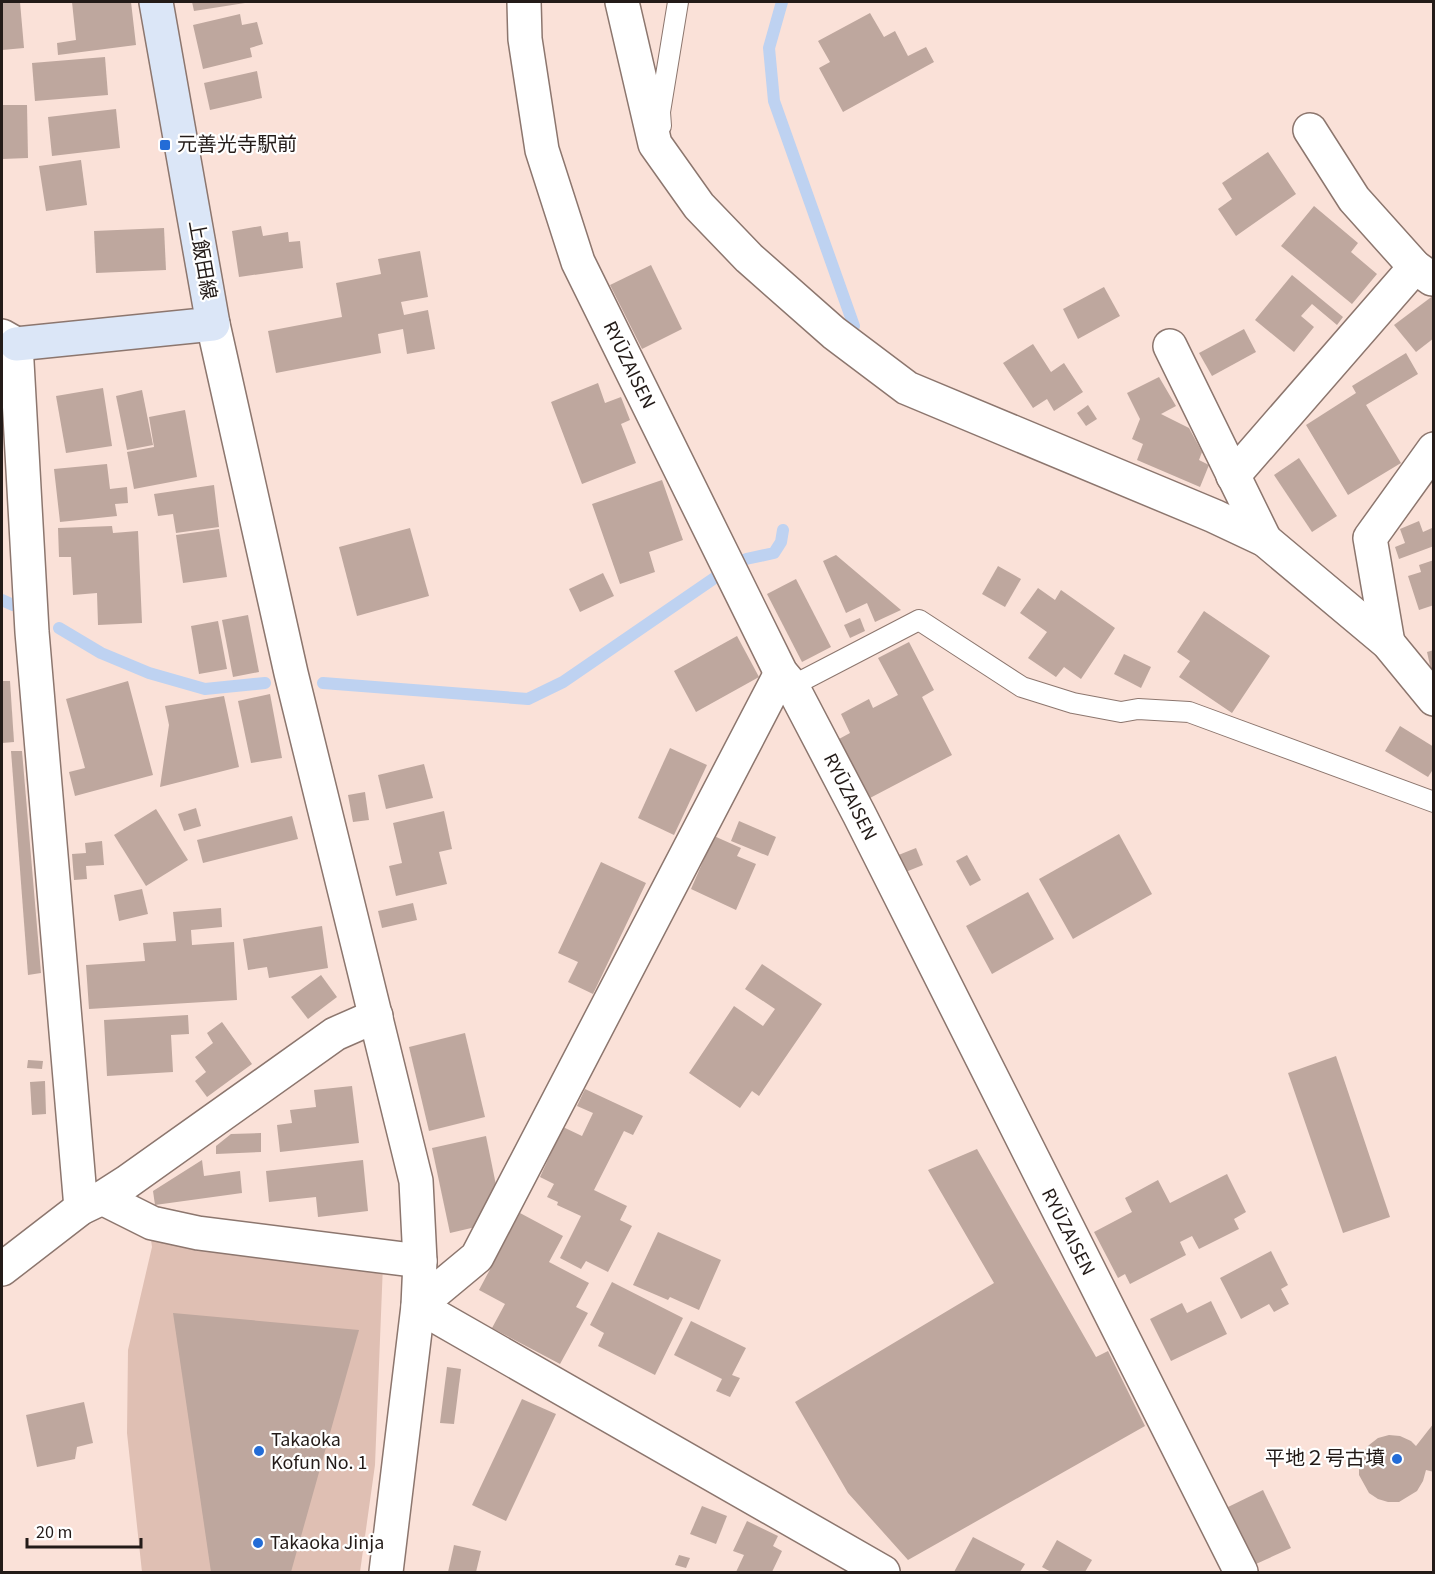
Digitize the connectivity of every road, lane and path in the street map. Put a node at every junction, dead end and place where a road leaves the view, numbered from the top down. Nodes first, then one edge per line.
1 (156, 2) edge
2 (524, 2) edge
3 (622, 2) edge
4 (678, 2) edge
5 (1310, 130) dead end
6 (663, 155) junction
7 (1424, 274) edge
8 (213, 324) junction
9 (9, 340) edge
10 (1170, 346) dead end
11 (1434, 449) edge
12 (1233, 476) junction
13 (1265, 540) junction
14 (1388, 643) junction
15 (786, 679) junction
16 (1434, 699) edge
17 (1434, 802) edge
18 (376, 1016) junction
19 (91, 1203) junction
20 (420, 1262) junction
21 (2, 1269) edge
22 (418, 1305) junction
23 (386, 1572) edge
24 (884, 1572) edge
25 (1241, 1572) edge

1 - 8 main road, 上飯田線
2 - 15 street, RYŪZAISEN
3 - 6 street
4 - 6 lane
5 - 7 street
6 - 13 street
7 - 12 street
8 - 9 main road, 上飯田線
8 - 18 street
9 - 19 street
10 - 12 street
11 - 14 street
12 - 13 street
13 - 14 street
14 - 16 street
15 - 17 lane
15 - 22 street
15 - 25 street, RYŪZAISEN
18 - 19 street
18 - 20 street
19 - 20 street
19 - 21 street
20 - 22 street
22 - 23 street
22 - 24 street

